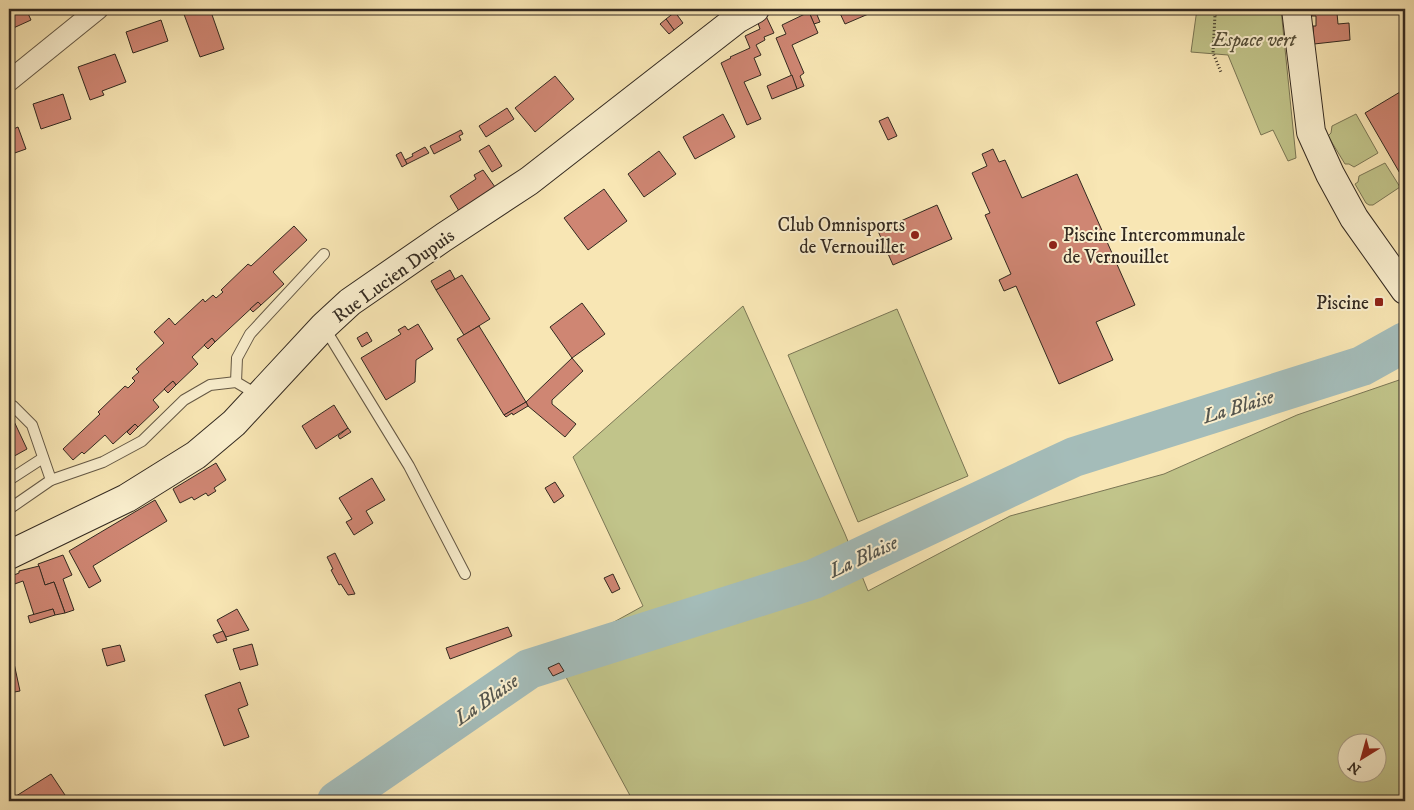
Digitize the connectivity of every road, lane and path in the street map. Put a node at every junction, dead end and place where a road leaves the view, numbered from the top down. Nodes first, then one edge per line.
1 (98, 9) edge
2 (755, 9) edge
3 (1208, 9) edge
4 (1219, 9) edge
5 (1296, 9) edge
6 (1215, 15) junction
7 (1221, 72) dead end
8 (9, 81) edge
9 (324, 254) dead end
10 (1405, 290) edge
11 (324, 326) junction
12 (248, 389) junction
13 (9, 405) edge
14 (43, 458) junction
15 (9, 480) edge
16 (51, 480) junction
17 (9, 509) edge
18 (9, 556) edge
19 (465, 574) dead end

1 - 8 street
2 - 11 street, Rue Lucien Dupuis
3 - 6 path
4 - 6 path
5 - 10 street
6 - 7 path
9 - 12 lane
11 - 12 street, Rue Lucien Dupuis
11 - 19 lane
12 - 16 lane
12 - 18 street, Rue Lucien Dupuis
13 - 14 lane
14 - 15 lane
14 - 16 lane
16 - 17 lane

